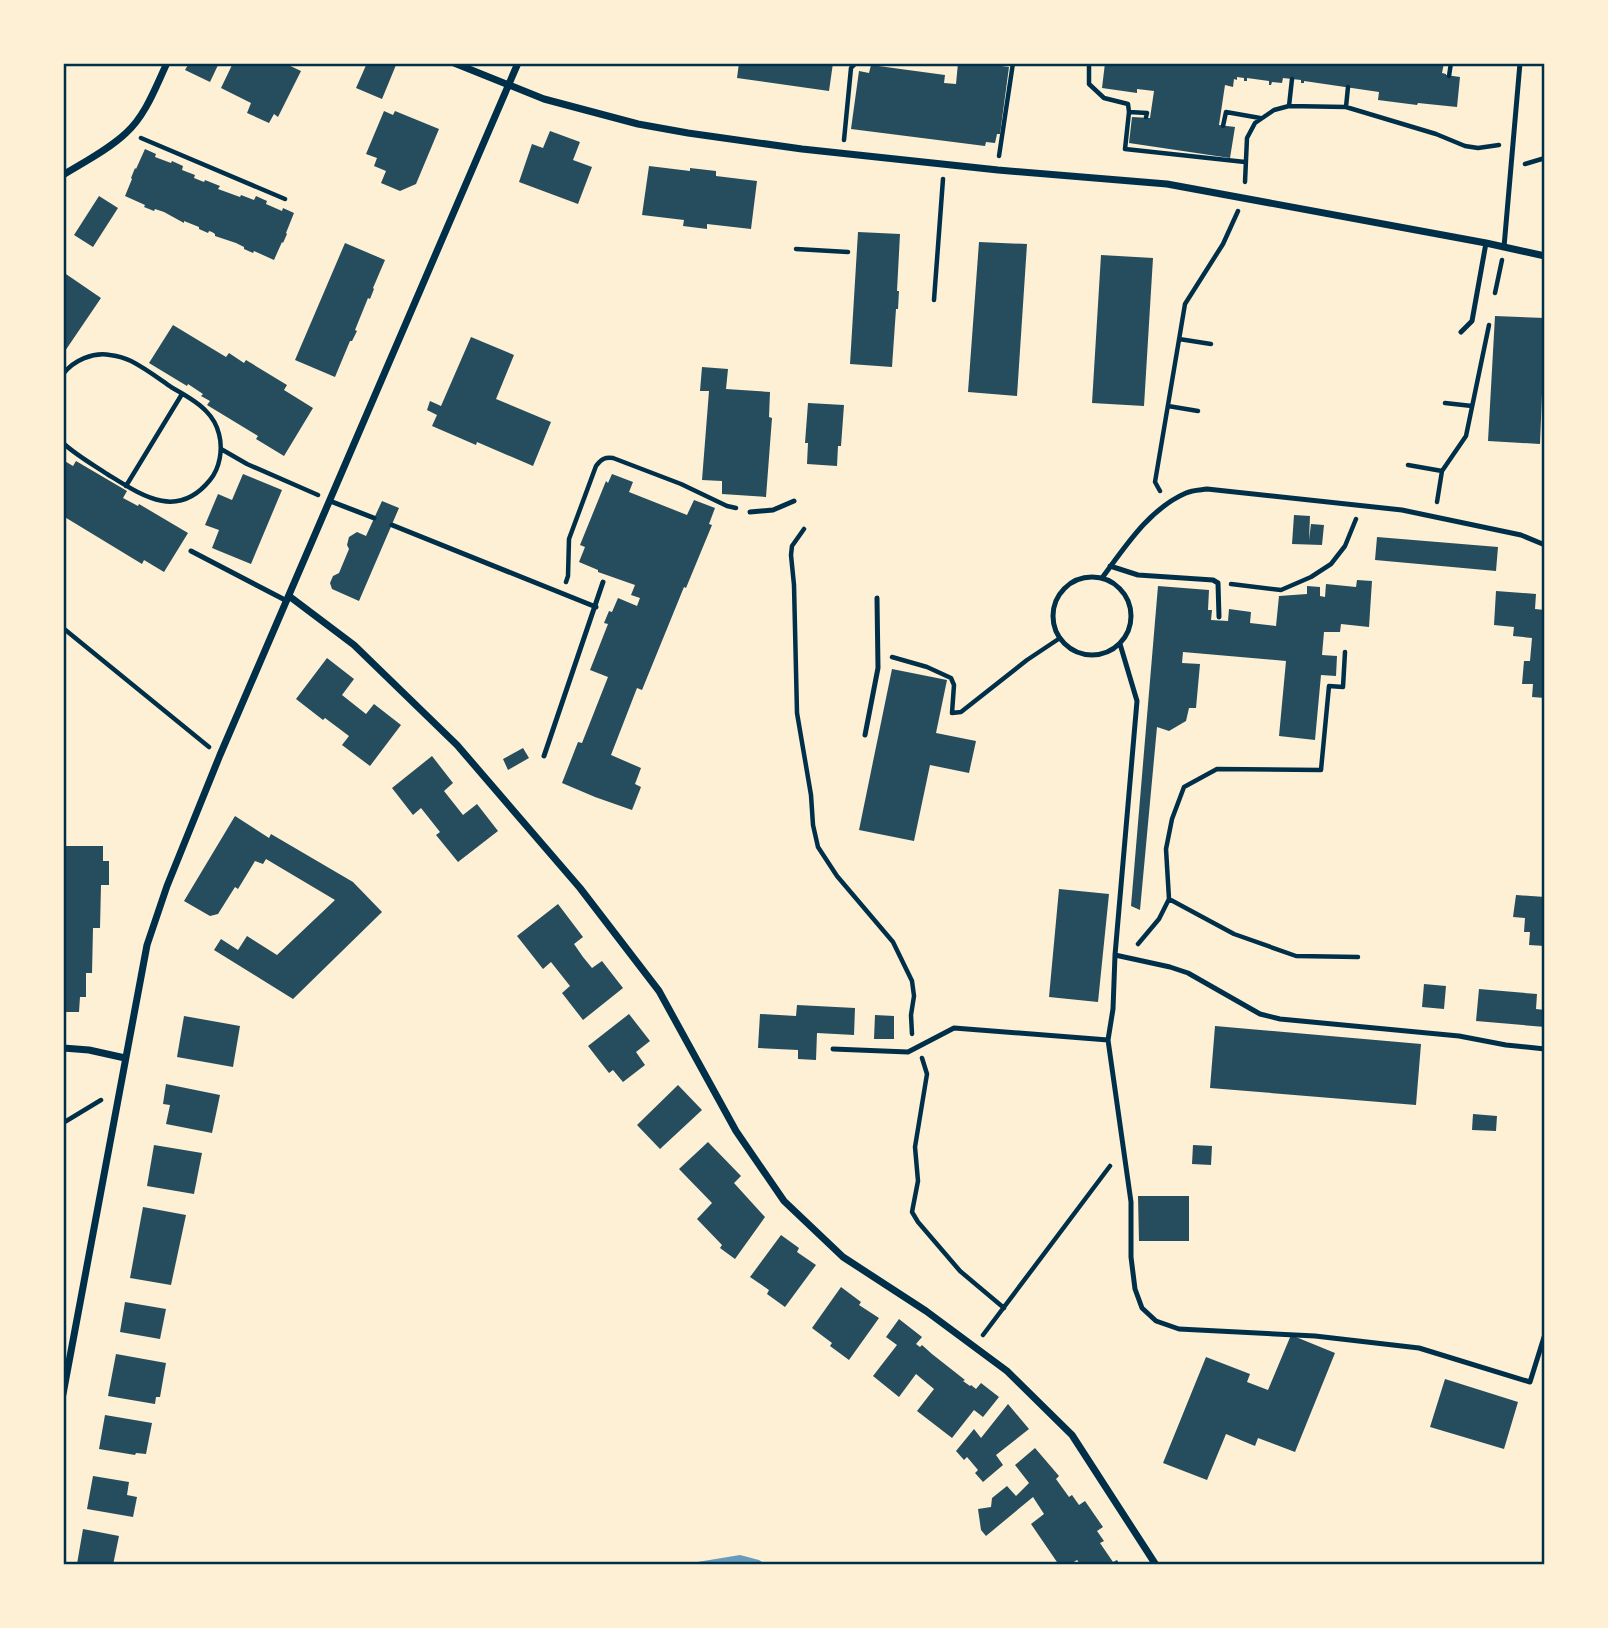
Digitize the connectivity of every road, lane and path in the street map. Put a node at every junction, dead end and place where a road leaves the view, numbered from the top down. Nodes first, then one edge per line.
1 (167, 63) edge
2 (454, 63) edge
3 (518, 63) edge
4 (856, 63) edge
5 (1013, 63) edge
6 (1088, 63) edge
7 (1451, 63) edge
8 (1520, 63) edge
9 (1449, 76) dead end
10 (1293, 79) dead end
11 (508, 86) junction
12 (1348, 87) dead end
13 (1289, 106) junction
14 (1346, 107) junction
15 (1129, 112) junction
16 (1146, 117) dead end
17 (1261, 118) junction
18 (1223, 125) dead end
19 (128, 132) junction
20 (1513, 142) junction
21 (1001, 147) dead end
22 (843, 154) junction
23 (1245, 162) junction
24 (944, 164) junction
25 (63, 176) edge
26 (1245, 178) dead end
27 (1244, 198) junction
28 (285, 199) dead end
29 (1486, 243) junction
30 (1504, 247) junction
31 (796, 249) dead end
32 (848, 252) dead end
33 (1545, 256) edge
34 (1495, 295) dead end
35 (933, 300) dead end
36 (1490, 317) dead end
37 (1461, 332) dead end
38 (1178, 339) junction
39 (1211, 344) dead end
40 (63, 374) edge
41 (182, 394) junction
42 (1445, 403) dead end
43 (1168, 407) junction
44 (1472, 407) junction
45 (1198, 411) dead end
46 (63, 443) edge
47 (221, 449) junction
48 (1408, 465) dead end
49 (1442, 471) junction
50 (126, 486) junction
51 (330, 501) junction
52 (794, 501) dead end
53 (1167, 503) junction
54 (1360, 505) junction
55 (750, 512) joint
56 (1435, 517) junction
57 (374, 518) dead end
58 (391, 525) dead end
59 (804, 529) dead end
60 (1545, 545) edge
61 (191, 551) dead end
62 (1110, 566) junction
63 (1102, 578) junction
64 (603, 582) dead end
65 (1218, 583) junction
66 (562, 593) junction
67 (288, 598) junction
68 (877, 598) dead end
69 (596, 607) junction
70 (1219, 617) dead end
71 (63, 628) edge
72 (1060, 638) junction
73 (1119, 644) junction
74 (1345, 652) dead end
75 (878, 653) junction
76 (865, 735) dead end
77 (220, 755) junction
78 (544, 756) dead end
79 (1169, 899) junction
80 (1115, 955) junction
81 (1358, 957) dead end
82 (1108, 1040) junction
83 (63, 1048) edge
84 (916, 1048) junction
85 (833, 1049) dead end
86 (1545, 1049) edge
87 (125, 1058) junction
88 (119, 1089) junction
89 (63, 1123) edge
90 (1124, 1149) junction
91 (1004, 1308) junction
92 (1545, 1334) edge
93 (975, 1346) junction
94 (63, 1394) edge
95 (1156, 1565) edge

1 - 19 street
2 - 11 street
3 - 11 street
4 - 22 path
5 - 21 path
6 - 15 path
7 - 9 path
8 - 20 lane
10 - 13 path
11 - 22 street
11 - 51 street
12 - 14 path
13 - 14 path
13 - 17 path
14 - 20 path
15 - 16 path
15 - 23 path
17 - 18 path
17 - 23 path
19 - 25 street
19 - 28 path
20 - 30 lane
22 - 24 street
23 - 26 path
24 - 27 street
24 - 35 path
27 - 29 street
27 - 38 path
29 - 30 street
29 - 37 lane
30 - 33 street
30 - 34 path
31 - 32 path
36 - 44 path
38 - 39 path
38 - 43 path
40 - 41 path
41 - 47 path
41 - 50 path
42 - 44 path
43 - 45 path
43 - 53 path
44 - 49 path
46 - 50 path
47 - 50 path
47 - 51 path
48 - 49 path
49 - 56 path
51 - 57 lane
51 - 67 street
52 - 55 lane
53 - 54 lane
53 - 62 lane
54 - 56 lane
54 - 65 path
55 - 66 path
56 - 60 lane
58 - 66 lane
59 - 84 path
61 - 67 lane
62 - 63 lane
62 - 65 lane
63 - 72 lane
63 - 73 lane
64 - 69 lane
65 - 70 lane
66 - 69 lane
67 - 77 street
67 - 93 street
68 - 75 lane
69 - 78 lane
71 - 77 path
72 - 73 lane
72 - 75 path
73 - 80 lane
74 - 79 path
75 - 76 lane
77 - 87 street
79 - 80 path
79 - 81 path
80 - 82 lane
80 - 86 lane
82 - 84 lane
82 - 90 lane
83 - 87 street
84 - 85 lane
84 - 91 path
87 - 88 street
88 - 89 path
88 - 94 street
90 - 91 path
90 - 92 lane
91 - 93 path
93 - 95 street

